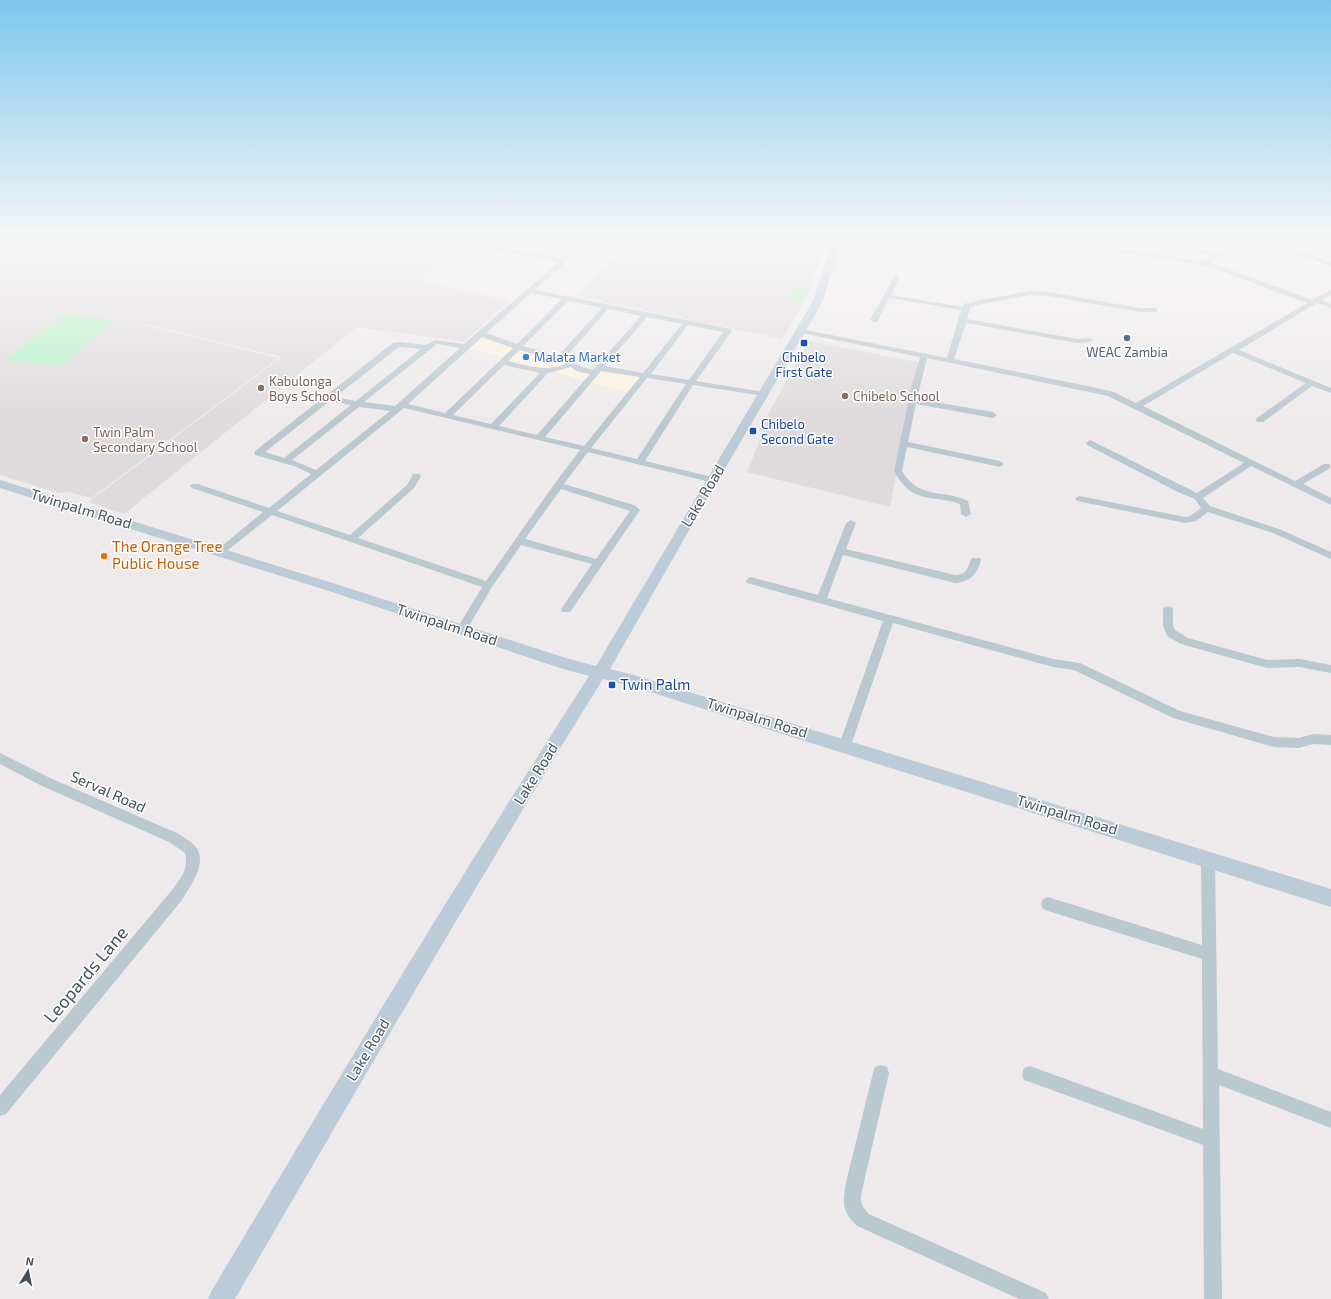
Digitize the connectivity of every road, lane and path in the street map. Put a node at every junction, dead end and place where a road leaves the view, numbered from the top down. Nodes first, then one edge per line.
1 (520, 300) edge
2 (564, 300) edge
3 (574, 300) edge
4 (819, 300) edge
5 (885, 300) edge
6 (907, 300) edge
7 (994, 300) edge
8 (1080, 300) edge
9 (1307, 300) edge
10 (1318, 300) edge
11 (1314, 302) junction
12 (607, 306) junction
13 (1331, 306) edge
14 (965, 310) junction
15 (1154, 310) dead end
16 (646, 314) junction
17 (874, 320) dead end
18 (963, 320) junction
19 (687, 322) junction
20 (801, 331) junction
21 (481, 334) junction
22 (1090, 340) dead end
23 (466, 347) junction
24 (428, 348) junction
25 (518, 348) junction
26 (1233, 350) junction
27 (924, 355) junction
28 (560, 360) junction
29 (950, 361) junction
30 (503, 362) junction
31 (570, 364) junction
32 (598, 370) junction
33 (545, 372) junction
34 (646, 375) junction
35 (692, 381) junction
36 (1311, 383) junction
37 (1331, 391) edge
38 (764, 394) junction
39 (327, 398) junction
40 (913, 401) junction
41 (357, 404) junction
42 (399, 407) junction
43 (1136, 407) junction
44 (993, 415) dead end
45 (448, 416) junction
46 (1260, 420) dead end
47 (494, 426) junction
48 (540, 437) junction
49 (1090, 443) dead end
50 (903, 444) junction
51 (588, 448) junction
52 (287, 460) junction
53 (640, 461) junction
54 (1249, 463) junction
55 (1000, 464) dead end
56 (1327, 466) dead end
57 (316, 473) junction
58 (416, 476) dead end
59 (714, 480) junction
60 (0, 484) edge
61 (558, 485) junction
62 (1295, 485) junction
63 (195, 486) dead end
64 (1198, 497) junction
65 (1080, 499) dead end
66 (1331, 502) edge
67 (1207, 508) junction
68 (270, 511) junction
69 (966, 514) dead end
70 (851, 523) dead end
71 (352, 538) junction
72 (519, 541) junction
73 (840, 551) junction
74 (220, 552) junction
75 (1331, 556) edge
76 (976, 560) dead end
77 (598, 563) junction
78 (751, 581) dead end
79 (488, 585) junction
80 (822, 600) junction
81 (566, 609) dead end
82 (1168, 610) dead end
83 (889, 619) junction
84 (461, 630) junction
85 (614, 650) junction
86 (565, 664) junction
87 (1331, 669) edge
88 (599, 673) junction
89 (634, 681) junction
90 (585, 696) junction
91 (1331, 740) edge
92 (845, 745) junction
93 (0, 758) edge
94 (1208, 860) junction
95 (194, 863) joint
96 (1331, 898) edge
97 (1048, 904) dead end
98 (1208, 954) junction
99 (881, 1073) dead end
100 (1030, 1074) dead end
101 (1211, 1074) junction
102 (0, 1108) edge
103 (1331, 1120) edge
104 (1211, 1140) junction
105 (221, 1299) edge
106 (1040, 1299) edge
107 (1213, 1299) edge

1 - 21 street
2 - 25 street
3 - 12 street
4 - 20 main road, Lake Road
5 - 17 street
6 - 14 street
7 - 14 street
8 - 15 street
9 - 11 street
10 - 11 street
11 - 13 street
11 - 26 street
12 - 16 street
12 - 28 street
14 - 18 street
16 - 19 street
16 - 32 street
18 - 22 street
18 - 29 street
19 - 34 street
19 - 35 street
20 - 27 street
20 - 38 main road, Lake Road
21 - 23 street
21 - 25 street
23 - 24 street
23 - 42 street
24 - 39 street
24 - 41 street
25 - 28 street
25 - 30 street
26 - 36 street
26 - 43 street
27 - 29 street
27 - 40 street
28 - 31 street
29 - 43 street
30 - 33 street
30 - 45 street
31 - 32 street
31 - 33 street
32 - 34 street
32 - 48 street
33 - 47 street
34 - 35 street
34 - 51 street
35 - 38 street
35 - 53 street
36 - 37 street
36 - 46 street
38 - 59 main road, Lake Road
39 - 41 street
39 - 52 street
40 - 44 street
40 - 50 street
41 - 42 street
41 - 52 street
42 - 45 street
42 - 57 street
43 - 54 street
45 - 47 street
47 - 48 street
48 - 51 street
49 - 64 street
50 - 55 street
50 - 69 street
51 - 53 street
51 - 61 street
52 - 57 street
53 - 59 street
54 - 62 street
54 - 64 street
56 - 62 street
57 - 68 street
58 - 71 street
59 - 85 main road, Lake Road
60 - 74 main road, Twinpalm Road
61 - 72 street
61 - 77 street
62 - 66 street
63 - 68 street
64 - 67 street
65 - 67 street
67 - 75 street
68 - 71 street
68 - 74 street
70 - 73 street
71 - 79 street
72 - 77 street
72 - 79 street
73 - 76 street
73 - 80 street
74 - 84 main road, Twinpalm Road
77 - 81 street
78 - 80 street
79 - 84 street
80 - 83 street
82 - 87 street
83 - 91 street
83 - 92 street
84 - 86 main road, Twinpalm Road
85 - 88 main road, Lake Road
85 - 89 main road
86 - 88 main road, Twinpalm Road
86 - 90 main road
88 - 89 main road, Twinpalm Road
88 - 90 main road, Lake Road
89 - 92 main road, Twinpalm Road
90 - 105 main road, Lake Road
92 - 94 main road, Twinpalm Road
93 - 95 street, Serval Road
94 - 96 main road, Twinpalm Road
94 - 98 street
95 - 102 street, Leopards Lane
97 - 98 street
98 - 101 street
99 - 106 street
100 - 104 street
101 - 103 street
101 - 104 street
104 - 107 street

